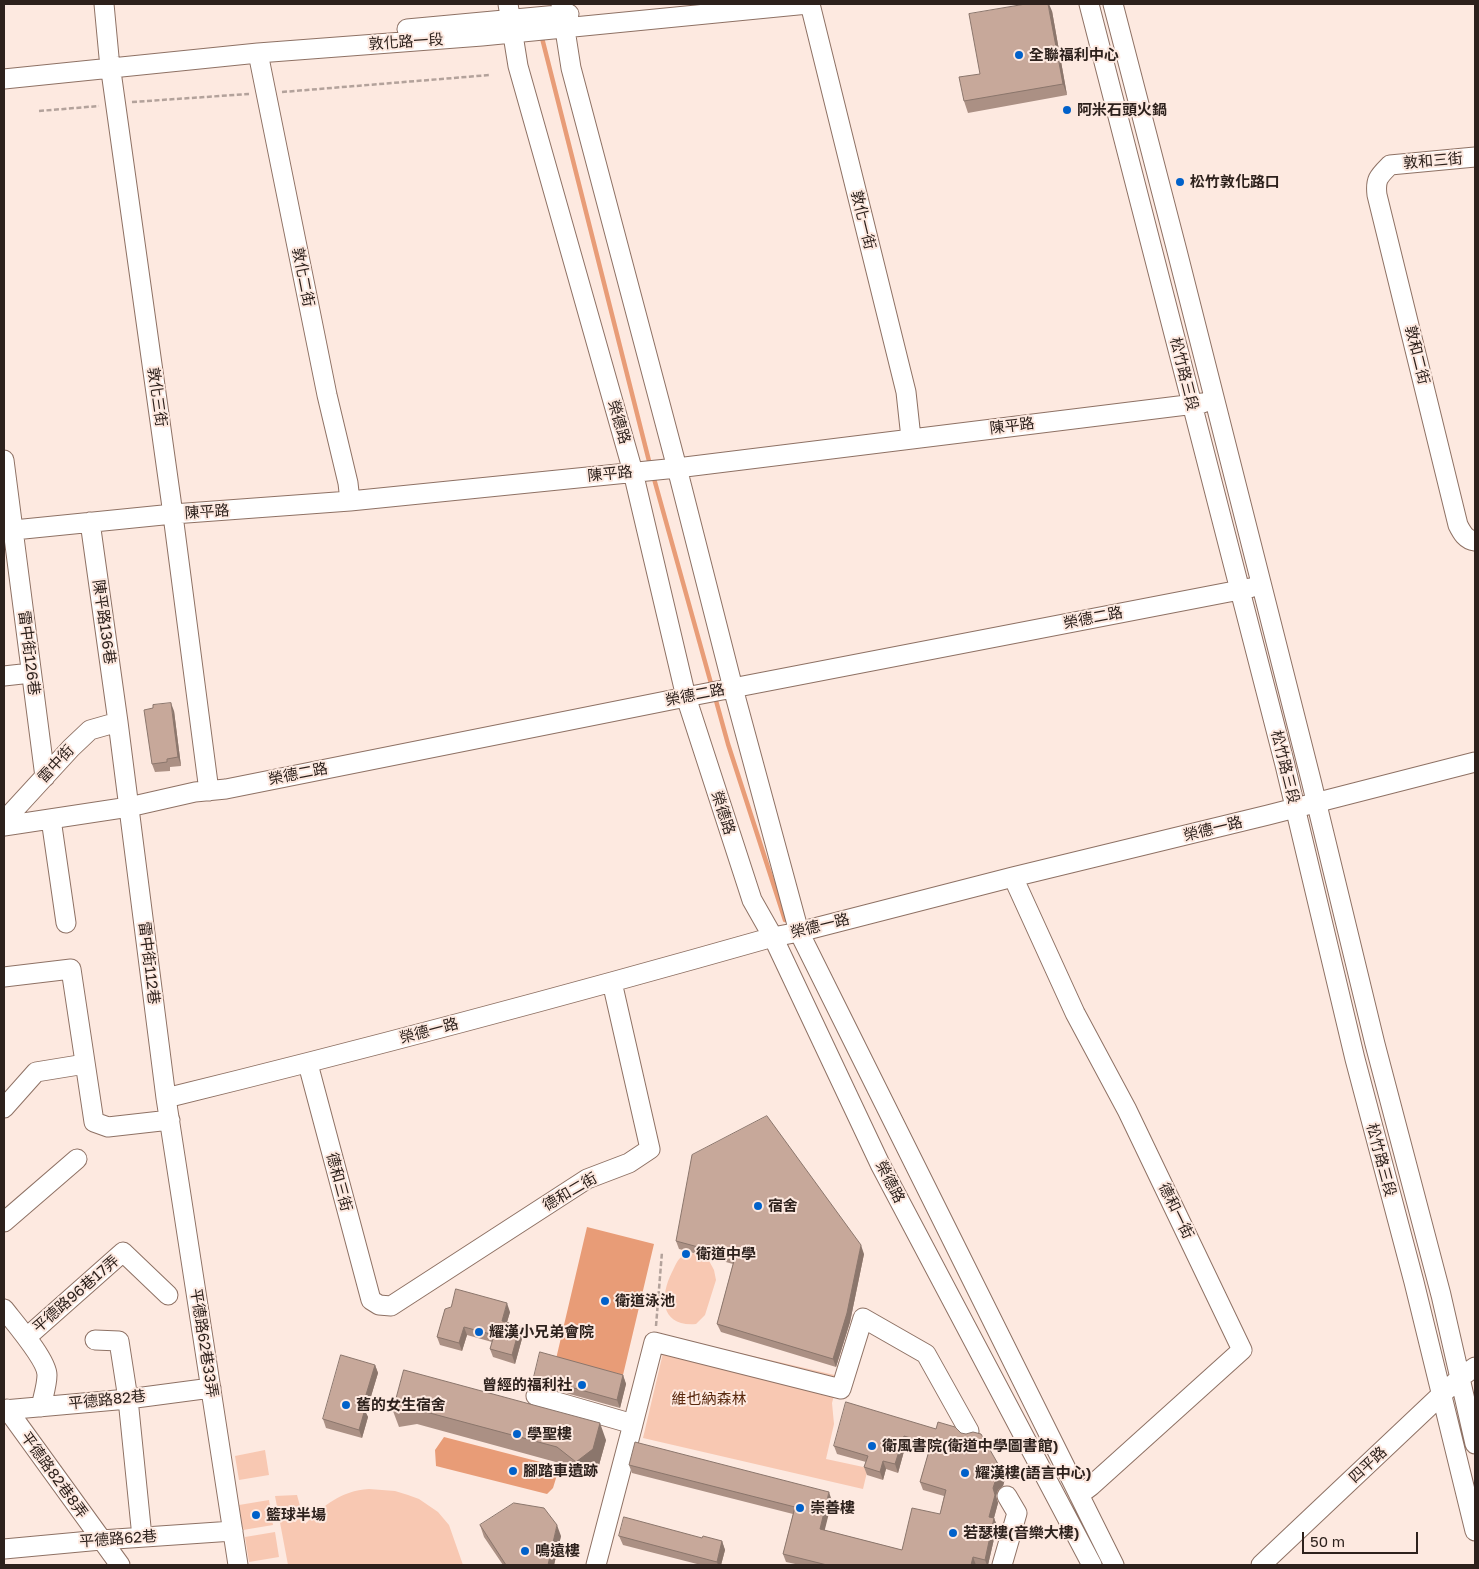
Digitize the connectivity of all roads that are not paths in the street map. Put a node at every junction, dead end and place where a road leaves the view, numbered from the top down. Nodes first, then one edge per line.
1 (104, 4) edge
2 (669, 4) edge
3 (809, 4) edge
4 (1089, 4) edge
5 (1113, 4) edge
6 (563, 15) edge
7 (510, 18) edge
8 (258, 53) junction
9 (110, 63) junction
10 (4, 68) edge
11 (4, 79) edge
12 (1475, 157) edge
13 (1390, 165) joint
14 (1214, 401) junction
15 (1192, 404) junction
16 (911, 438) junction
17 (4, 460) edge
18 (677, 468) junction
19 (633, 472) junction
20 (350, 501) junction
21 (173, 514) junction
22 (90, 522) junction
23 (8, 530) edge
24 (1475, 542) edge
25 (1262, 586) junction
26 (1239, 590) junction
27 (31, 672) junction
28 (4, 676) edge
29 (733, 688) junction
30 (686, 697) junction
31 (118, 722) junction
32 (1475, 762) edge
33 (45, 777) junction
34 (209, 791) junction
35 (1316, 803) junction
36 (129, 807) junction
37 (1295, 808) junction
38 (51, 820) junction
39 (4, 822) edge
40 (4, 826) edge
41 (1013, 877) junction
42 (66, 923) dead end
43 (799, 932) junction
44 (773, 937) junction
45 (4, 976) edge
46 (612, 982) junction
47 (85, 1064) junction
48 (308, 1064) junction
49 (166, 1098) junction
50 (4, 1108) edge
51 (170, 1120) junction
52 (78, 1160) dead end
53 (4, 1222) edge
54 (168, 1295) dead end
55 (371, 1300) joint
56 (4, 1309) edge
57 (27, 1337) junction
58 (95, 1340) dead end
59 (1468, 1372) edge
60 (211, 1388) junction
61 (1441, 1395) junction
62 (536, 1396) dead end
63 (128, 1399) junction
64 (41, 1406) junction
65 (5, 1410) edge
66 (633, 1424) junction
67 (968, 1431) edge
68 (1475, 1444) edge
69 (1079, 1495) junction
70 (1006, 1496) dead end
71 (232, 1531) junction
72 (1475, 1531) edge
73 (142, 1537) junction
74 (102, 1540) junction
75 (4, 1549) edge
76 (120, 1565) edge
77 (238, 1565) edge
78 (596, 1565) edge
79 (1002, 1565) edge
80 (1092, 1565) edge
81 (1114, 1565) edge
82 (1262, 1565) edge

1 - 9 street, 敦化三街
2 - 6 street, 敦化路一段
3 - 6 street, 敦化路一段
3 - 16 street, 敦化一街
4 - 15 street, 松竹路三段
5 - 14 street, 松竹路三段
6 - 7 street, 敦化路一段
6 - 18 street, 榮德路
7 - 8 street, 敦化路一段
7 - 9 street, 敦化路一段
7 - 19 street, 榮德路
8 - 9 street, 敦化路一段
8 - 20 street, 敦化二街
9 - 10 street, 敦化路一段
9 - 11 street, 敦化路一段
9 - 21 street, 敦化三街
12 - 13 street, 敦和三街
13 - 24 street, 敦和二街
14 - 15 street, 陳平路
14 - 25 street, 松竹路三段
15 - 16 street, 陳平路
15 - 26 street, 松竹路三段
16 - 18 street, 陳平路
17 - 23 street, 雷中街126巷
18 - 19 street, 陳平路
18 - 29 street, 榮德路
19 - 20 street, 陳平路
19 - 30 street, 榮德路
20 - 21 street, 陳平路
21 - 22 street, 陳平路
21 - 34 street, 敦化三街
22 - 23 street, 陳平路
22 - 31 street, 陳平路136巷
23 - 27 street, 雷中街126巷
25 - 26 street, 榮德二路
25 - 35 street, 松竹路三段
26 - 29 street, 榮德二路
26 - 37 street, 松竹路三段
27 - 28 street
27 - 33 street, 雷中街126巷
29 - 30 street, 榮德二路
29 - 43 street, 榮德路
30 - 34 street, 榮德二路
30 - 44 street, 榮德路
31 - 33 street, 雷中街
31 - 36 street, 雷中街112巷
32 - 35 street, 榮德一路
33 - 39 street, 雷中街
34 - 36 street, 榮德二路
35 - 37 street, 榮德一路
35 - 59 street, 松竹路三段
36 - 38 street
36 - 49 street, 雷中街112巷
37 - 41 street, 榮德一路
37 - 61 street, 松竹路三段
38 - 40 street
38 - 42 street
41 - 43 street, 榮德一路
41 - 69 street, 德和一街
43 - 44 street, 榮德一路
43 - 69 street, 榮德路
44 - 46 street, 榮德一路
44 - 80 street, 榮德路
45 - 47 street
46 - 48 street, 榮德一路
46 - 55 street, 德和二街
47 - 50 street
47 - 51 street
48 - 49 street, 榮德一路
48 - 55 street, 德和三街
49 - 51 street, 雷中街112巷
51 - 60 street, 平德路62巷33弄
52 - 53 street
54 - 57 street, 平德路96巷17弄
56 - 57 street
57 - 64 street
58 - 63 street
59 - 61 street, 四平路
59 - 68 street, 松竹路三段
60 - 63 street, 平德路82巷
60 - 71 street, 平德路62巷33弄
61 - 72 street, 松竹路三段
61 - 82 street, 四平路
62 - 66 street
63 - 64 street, 平德路82巷
63 - 73 street
64 - 65 street, 平德路82巷
65 - 74 street, 平德路82巷8弄
66 - 67 street
66 - 78 street
69 - 81 street, 榮德路
70 - 79 street
71 - 73 street, 平德路62巷
71 - 77 street, 平德路62巷33弄
73 - 74 street, 平德路62巷
74 - 75 street, 平德路62巷
74 - 76 street, 平德路82巷8弄

